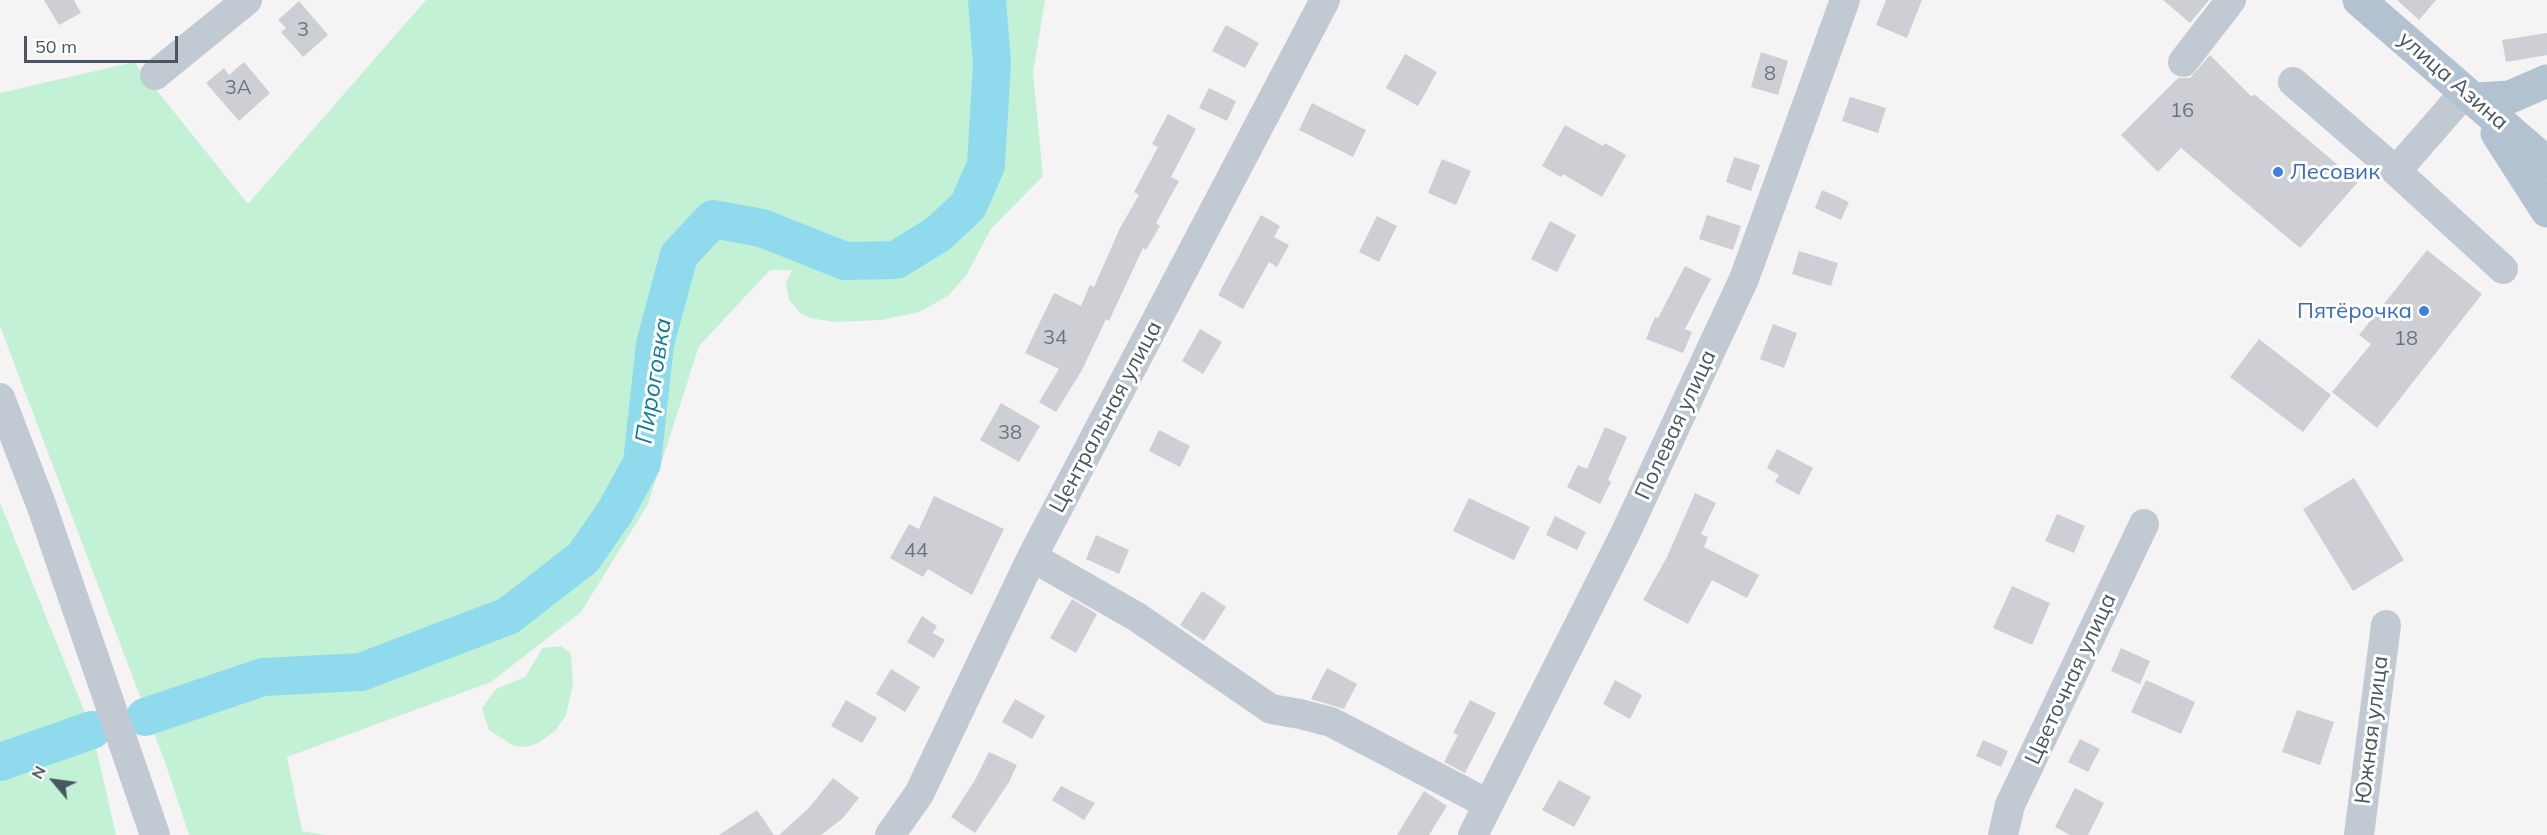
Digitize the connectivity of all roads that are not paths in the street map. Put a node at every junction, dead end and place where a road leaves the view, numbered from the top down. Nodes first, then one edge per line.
1 (247, 0) edge
2 (1325, 0) edge
3 (1845, 0) edge
4 (2231, 0) edge
5 (2359, 0) edge
6 (2183, 62) dead end
7 (155, 75) dead end
8 (2547, 81) edge
9 (2293, 82) dead end
10 (2471, 95) junction
11 (2547, 163) edge
12 (2396, 171) junction
13 (2547, 211) edge
14 (2503, 269) dead end
15 (0, 398) edge
16 (2144, 524) dead end
17 (1032, 557) junction
18 (2386, 625) dead end
19 (1488, 804) junction
20 (155, 835) edge
21 (890, 835) edge
22 (1473, 835) edge
23 (2003, 835) edge
24 (2359, 835) edge

1 - 7 street
2 - 17 street, Центральная улица
3 - 19 street, Полевая улица
4 - 6 street
5 - 10 main road, улица Азина
8 - 10 main road
9 - 12 street
10 - 11 main road, улица Азина
10 - 12 street
10 - 13 main road
12 - 14 street
15 - 20 street
16 - 23 street, Цветочная улица
17 - 19 street
17 - 21 street, Центральная улица
18 - 24 street, Южная улица
19 - 22 street, Полевая улица

